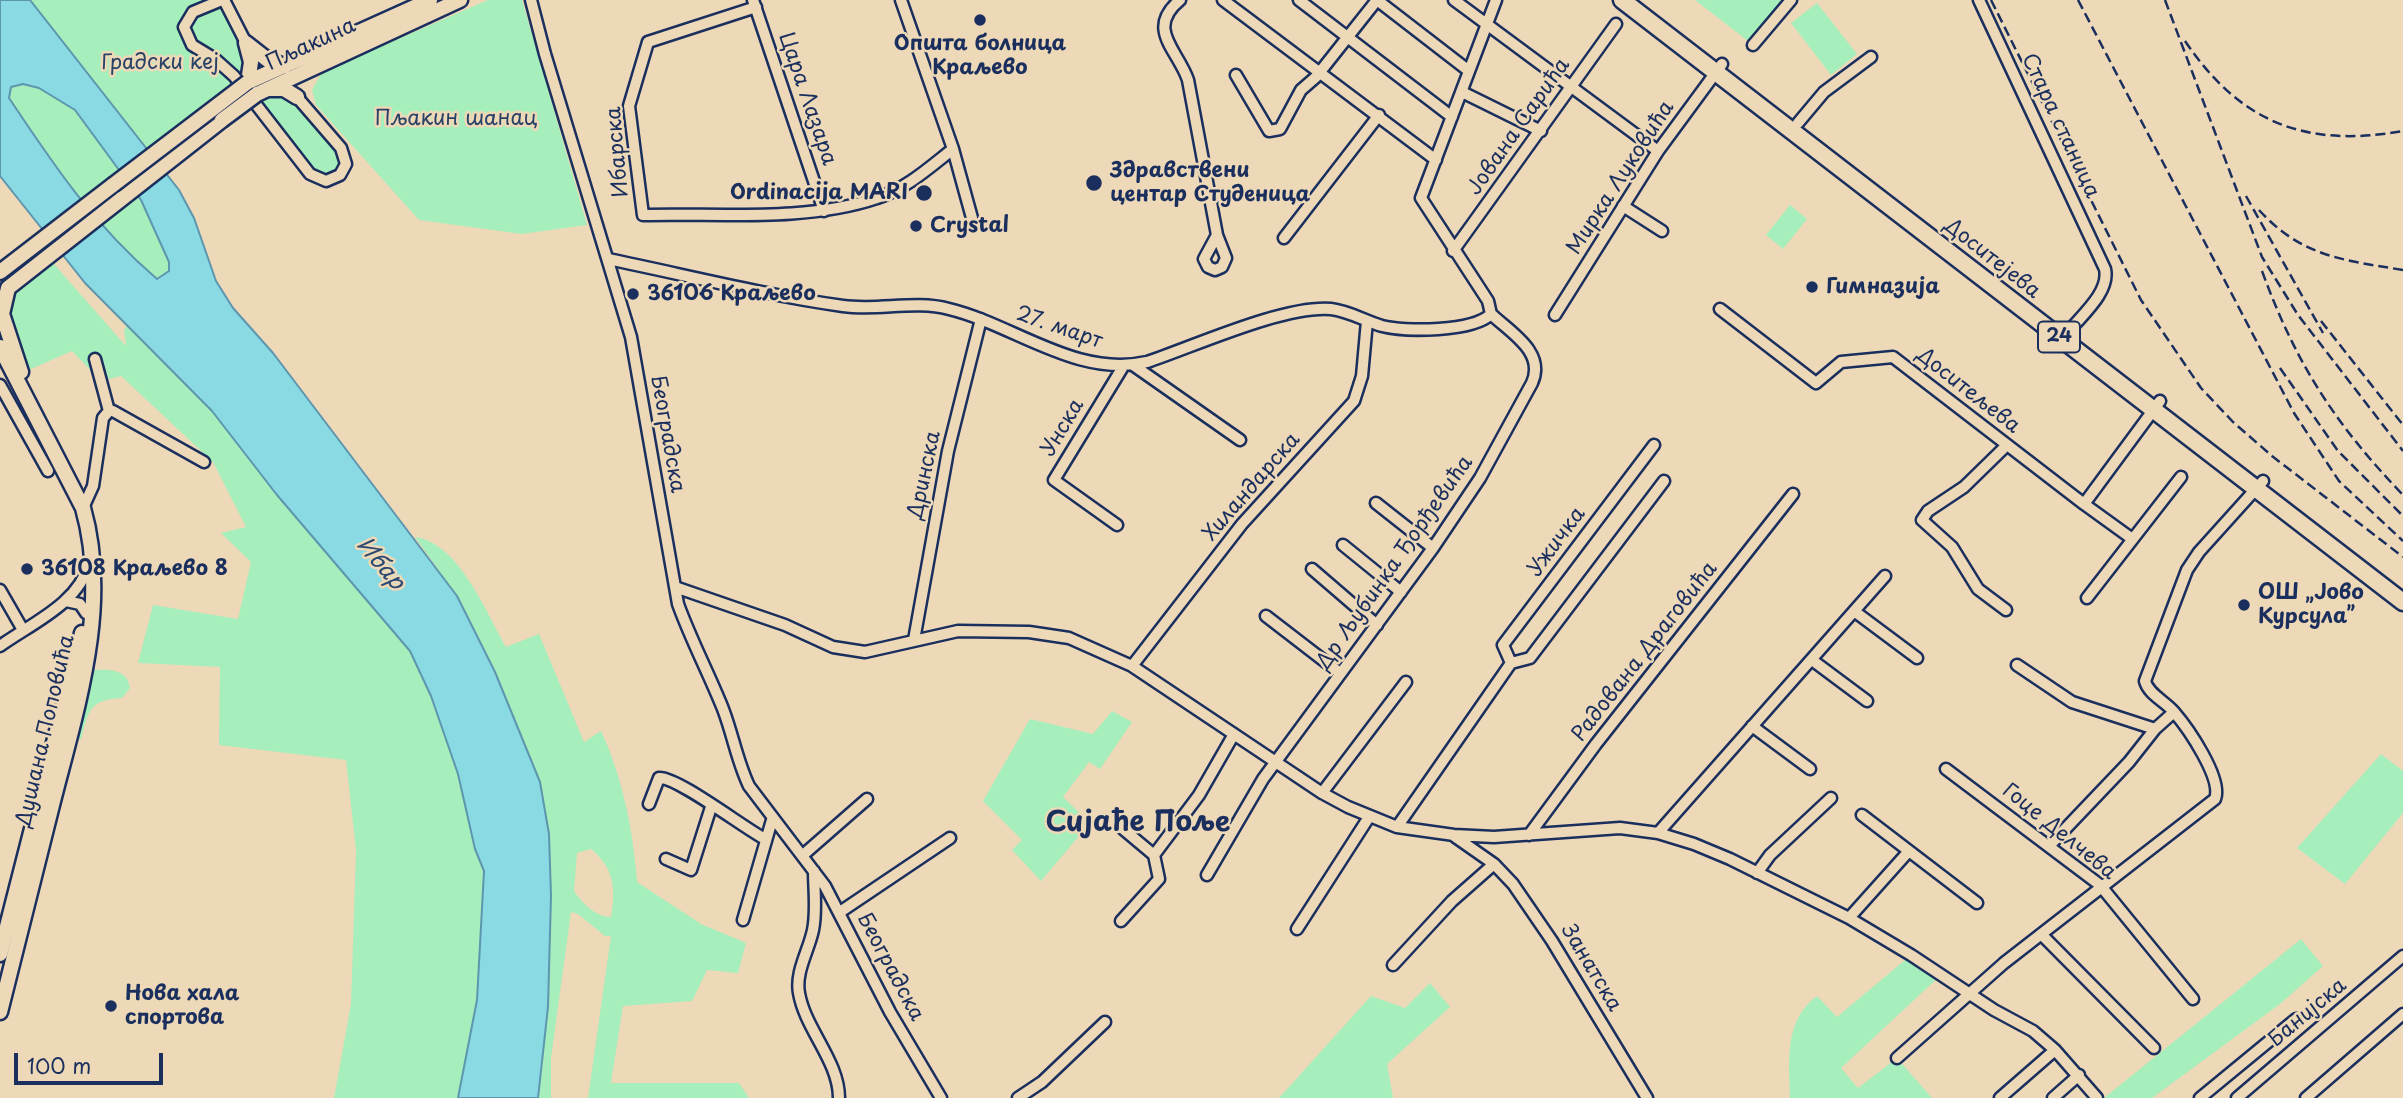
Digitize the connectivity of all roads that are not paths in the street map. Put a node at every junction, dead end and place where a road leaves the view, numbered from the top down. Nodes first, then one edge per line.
1 (223, 0) edge
2 (430, 0) edge
3 (460, 0) edge
4 (531, 0) edge
5 (901, 0) edge
6 (1180, 0) edge
7 (1223, 0) edge
8 (1299, 0) edge
9 (1377, 0) edge
10 (1454, 0) edge
11 (1496, 0) edge
12 (1622, 0) edge
13 (1638, 0) edge
14 (1791, 0) edge
15 (1979, 0) edge
16 (754, 4) edge
17 (1616, 24) dead end
18 (1487, 25) junction
19 (1348, 37) junction
20 (246, 43) junction
21 (1752, 45) dead end
22 (1871, 57) dead end
23 (285, 66) junction
24 (1719, 68) junction
25 (303, 71) junction
26 (1469, 71) junction
27 (1320, 72) junction
28 (1236, 75) dead end
29 (1571, 86) junction
30 (257, 89) junction
31 (1462, 92) junction
32 (297, 97) junction
33 (1378, 115) junction
34 (1452, 117) junction
35 (1798, 124) junction
36 (1541, 131) junction
37 (953, 149) junction
38 (1658, 151) junction
39 (1436, 160) junction
40 (1623, 206) junction
41 (824, 211) junction
42 (972, 218) dead end
43 (1662, 231) dead end
44 (1217, 235) dead end
45 (1284, 238) dead end
46 (1453, 251) junction
47 (608, 259) junction
48 (4, 265) edge
49 (4, 291) edge
50 (1720, 309) dead end
51 (1491, 314) junction
52 (1555, 315) dead end
53 (981, 319) junction
54 (1367, 321) junction
55 (2068, 331) junction
56 (0, 347) edge
57 (95, 359) dead end
58 (1128, 365) junction
59 (0, 385) edge
60 (28, 401) junction
61 (2157, 406) junction
62 (109, 411) junction
63 (1240, 440) dead end
64 (1654, 445) dead end
65 (2006, 446) junction
66 (204, 463) dead end
67 (48, 471) dead end
68 (2181, 477) dead end
69 (1664, 481) dead end
70 (2260, 486) junction
71 (1793, 494) dead end
72 (1376, 503) dead end
73 (2084, 504) junction
74 (83, 508) junction
75 (1118, 525) dead end
76 (2131, 538) junction
77 (1343, 545) dead end
78 (1433, 548) junction
79 (93, 553) junction
80 (1312, 569) dead end
81 (1885, 576) dead end
82 (93, 580) junction
83 (675, 587) junction
84 (2403, 589) edge
85 (0, 590) edge
86 (1401, 592) junction
87 (2087, 598) dead end
88 (66, 601) junction
89 (2403, 602) edge
90 (2006, 610) dead end
91 (1854, 611) junction
92 (86, 613) junction
93 (1266, 616) dead end
94 (1377, 625) junction
95 (23, 630) junction
96 (914, 640) junction
97 (0, 646) edge
98 (1917, 658) dead end
99 (1812, 660) junction
100 (1511, 663) junction
101 (2017, 664) dead end
102 (1132, 666) junction
103 (1340, 673) junction
104 (1406, 682) dead end
105 (1867, 701) dead end
106 (2174, 712) junction
107 (1752, 726) junction
108 (2155, 729) junction
109 (1234, 734) junction
110 (1276, 761) junction
111 (1810, 769) dead end
112 (1946, 769) dead end
113 (1322, 793) junction
114 (1831, 798) dead end
115 (867, 799) dead end
116 (649, 804) dead end
117 (711, 807) junction
118 (1862, 815) dead end
119 (1369, 817) junction
120 (772, 820) junction
121 (1398, 827) junction
122 (1123, 830) dead end
123 (1658, 833) junction
124 (1454, 835) junction
125 (1529, 835) junction
126 (1482, 837) junction
127 (950, 838) dead end
128 (765, 839) junction
129 (2049, 846) junction
130 (1909, 851) junction
131 (1481, 854) junction
132 (803, 855) junction
133 (1154, 855) junction
134 (666, 859) dead end
135 (1494, 864) junction
136 (814, 870) junction
137 (1757, 873) junction
138 (1207, 874) dead end
139 (2100, 885) junction
140 (1977, 903) dead end
141 (839, 912) junction
142 (1849, 918) junction
143 (743, 920) dead end
144 (1121, 921) dead end
145 (1297, 929) dead end
146 (2041, 934) junction
147 (0, 954) edge
148 (2403, 956) edge
149 (1393, 965) dead end
150 (1968, 993) junction
151 (2193, 999) dead end
152 (0, 1012) edge
153 (2403, 1014) edge
154 (2296, 1019) dead end
155 (1105, 1022) dead end
156 (2154, 1048) dead end
157 (2055, 1049) junction
158 (1897, 1058) dead end
159 (2079, 1075) junction
160 (2317, 1094) edge
161 (839, 1098) edge
162 (942, 1098) edge
163 (1018, 1098) edge
164 (1647, 1098) edge
165 (2000, 1098) edge
166 (2053, 1098) edge
167 (2097, 1098) edge
168 (2200, 1098) edge
169 (2237, 1098) edge
170 (2305, 1098) edge

1 - 20 street
1 - 32 street
2 - 23 main road, Пљакина
3 - 25 main road, Пљакина
4 - 47 street, Београдска
5 - 37 street
6 - 44 street
7 - 27 street
8 - 19 street
9 - 19 street
9 - 26 street
10 - 18 street
11 - 18 street
12 - 24 main road, Доситејева / 24
13 - 24 main road, Доситејева / 24
14 - 21 street
15 - 55 street, Стара станица
16 - 41 street, Цара Лазара
16 - 41 street, Ибарска
17 - 29 street, Јована Сарића
18 - 26 street
18 - 29 street
19 - 27 street
19 - 34 street
20 - 23 main road
20 - 30 main road
22 - 35 street
23 - 30 main road, Пљакина
24 - 35 main road, Доситејева / 24
24 - 38 street, Мирка Луковића
24 - 61 main road, Доситејева / 24
25 - 30 main road, Пљакина
25 - 32 main road
26 - 31 street
27 - 28 street
27 - 33 street
29 - 36 street, Јована Сарића
29 - 38 street
30 - 32 main road
30 - 48 main road, bridge
30 - 49 main road, Душана Поповића, bridge
31 - 34 street
31 - 36 street
33 - 39 street
33 - 45 street
34 - 39 street
35 - 55 main road, Доситејева / 24
36 - 46 street, Јована Сарића
37 - 41 street, Ибарска
37 - 42 street
38 - 40 street, Мирка Луковића
39 - 46 street
40 - 43 street
40 - 52 street, Мирка Луковића
46 - 51 street
47 - 53 street, 27. март
47 - 83 street, Београдска
49 - 60 main road, Душана Поповића
50 - 65 street, Доситељева
51 - 54 street, 27. март
51 - 78 street, Др Љубинка Ђорђевића
53 - 58 street, 27. март
53 - 96 street, Дринска
54 - 58 street, 27. март
54 - 102 street, Хиландарска
55 - 61 main road, Доситејева / 24
56 - 60 main road, Душана Поповића
57 - 62 street
58 - 63 street
58 - 75 street, Унска
59 - 67 street
60 - 74 main road, Душана Поповића
61 - 70 main road, Доситејева / 24
61 - 73 street
62 - 66 street
62 - 74 street
64 - 100 street, Ужичка
65 - 73 street, Доситељева
65 - 90 street
68 - 76 street
69 - 100 street
70 - 84 main road, Доситејева / 24
70 - 89 main road, Доситејева / 24
70 - 106 street
71 - 125 street, Радована Драговића
72 - 78 street
73 - 76 street, Доситељева
74 - 79 main road, Душана Поповића
76 - 87 street
77 - 86 street
78 - 86 street, Др Љубинка Ђорђевића
79 - 82 main road, Душана Поповића
79 - 88 street
80 - 94 street
81 - 91 street
82 - 92 main road, Душана Поповића
82 - 152 main road, Душана Поповића
83 - 96 street
83 - 120 street, Београдска
85 - 95 street
86 - 94 street, Др Љубинка Ђорђевића
88 - 92 street
88 - 95 street
91 - 98 street
91 - 99 street
92 - 147 main road, Душана Поповића
93 - 103 street
94 - 103 street, Др Љубинка Ђорђевића
95 - 97 street
96 - 102 street
99 - 105 street
99 - 107 street
100 - 121 street
101 - 108 street
102 - 109 street
103 - 110 street, Др Љубинка Ђорђевића
104 - 113 street
106 - 108 street
106 - 139 street
107 - 111 street
107 - 123 street
108 - 129 street
109 - 110 street
109 - 133 street
110 - 113 street
110 - 138 street, Др Љубинка Ђорђевића
112 - 129 street, Гоце Делчева
113 - 119 street
114 - 137 street
115 - 132 street
116 - 117 street
117 - 128 street
117 - 134 street
118 - 130 street
119 - 121 street
119 - 145 street
120 - 128 street
120 - 132 street, Београдска
121 - 124 street
122 - 133 street
123 - 125 street
123 - 137 street
124 - 126 street
124 - 131 street, Занатска
125 - 126 street
126 - 131 street
127 - 141 street
128 - 143 street
129 - 139 street, Гоце Делчева
130 - 140 street
130 - 142 street
131 - 135 street, Занатска
132 - 136 street, Београдска
133 - 144 street
135 - 149 street
135 - 164 street, Занатска
136 - 141 street, Београдска
136 - 161 street
137 - 142 street
139 - 146 street
139 - 151 street, Гоце Делчева
141 - 162 street, Београдска
142 - 150 street
146 - 150 street
146 - 156 street
148 - 169 street, Банијска
150 - 157 street
150 - 158 street
153 - 160 street
154 - 168 street
155 - 163 street
157 - 159 street
157 - 165 street
159 - 166 street
159 - 167 street
160 - 170 street

